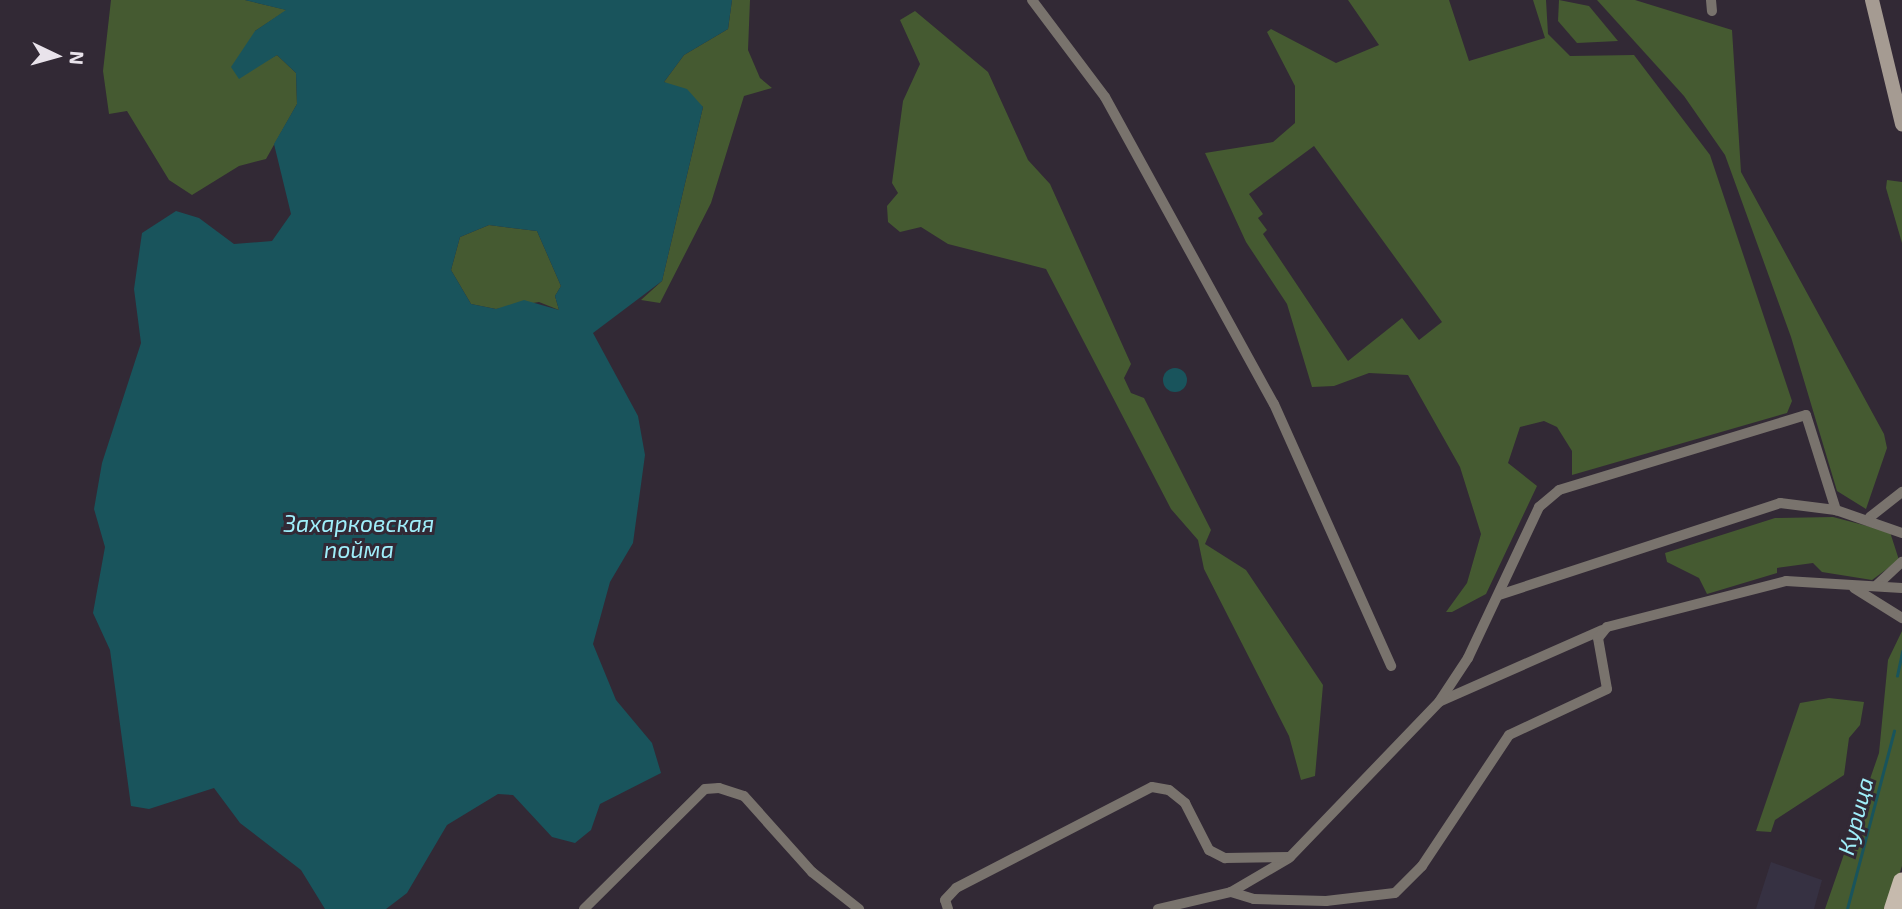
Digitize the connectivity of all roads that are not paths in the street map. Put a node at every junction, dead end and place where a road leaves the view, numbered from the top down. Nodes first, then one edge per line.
1 (1032, 0) edge
2 (1872, 0) edge
3 (1902, 124) edge
4 (1902, 492) edge
5 (1836, 510) junction
6 (1870, 517) junction
7 (1902, 533) edge
8 (1902, 562) edge
9 (1845, 584) junction
10 (1871, 586) junction
11 (1902, 588) edge
12 (1499, 595) junction
13 (1902, 618) edge
14 (1602, 629) junction
15 (1391, 666) dead end
16 (1439, 702) junction
17 (1290, 857) junction
18 (1902, 881) edge
19 (1231, 892) junction
20 (946, 904) edge
21 (584, 909) edge
22 (859, 909) edge
23 (935, 909) edge
24 (1158, 909) edge
25 (1893, 909) edge

1 - 15 street
2 - 3 main road
4 - 6 street
5 - 6 street
5 - 12 street
5 - 12 street
6 - 7 street
8 - 10 street
9 - 10 street
9 - 13 street
9 - 14 street
10 - 11 street
12 - 16 street
14 - 16 street
14 - 19 street
16 - 17 street
17 - 19 street
17 - 20 street
18 - 25 main road
19 - 24 street
20 - 23 street
21 - 22 street

